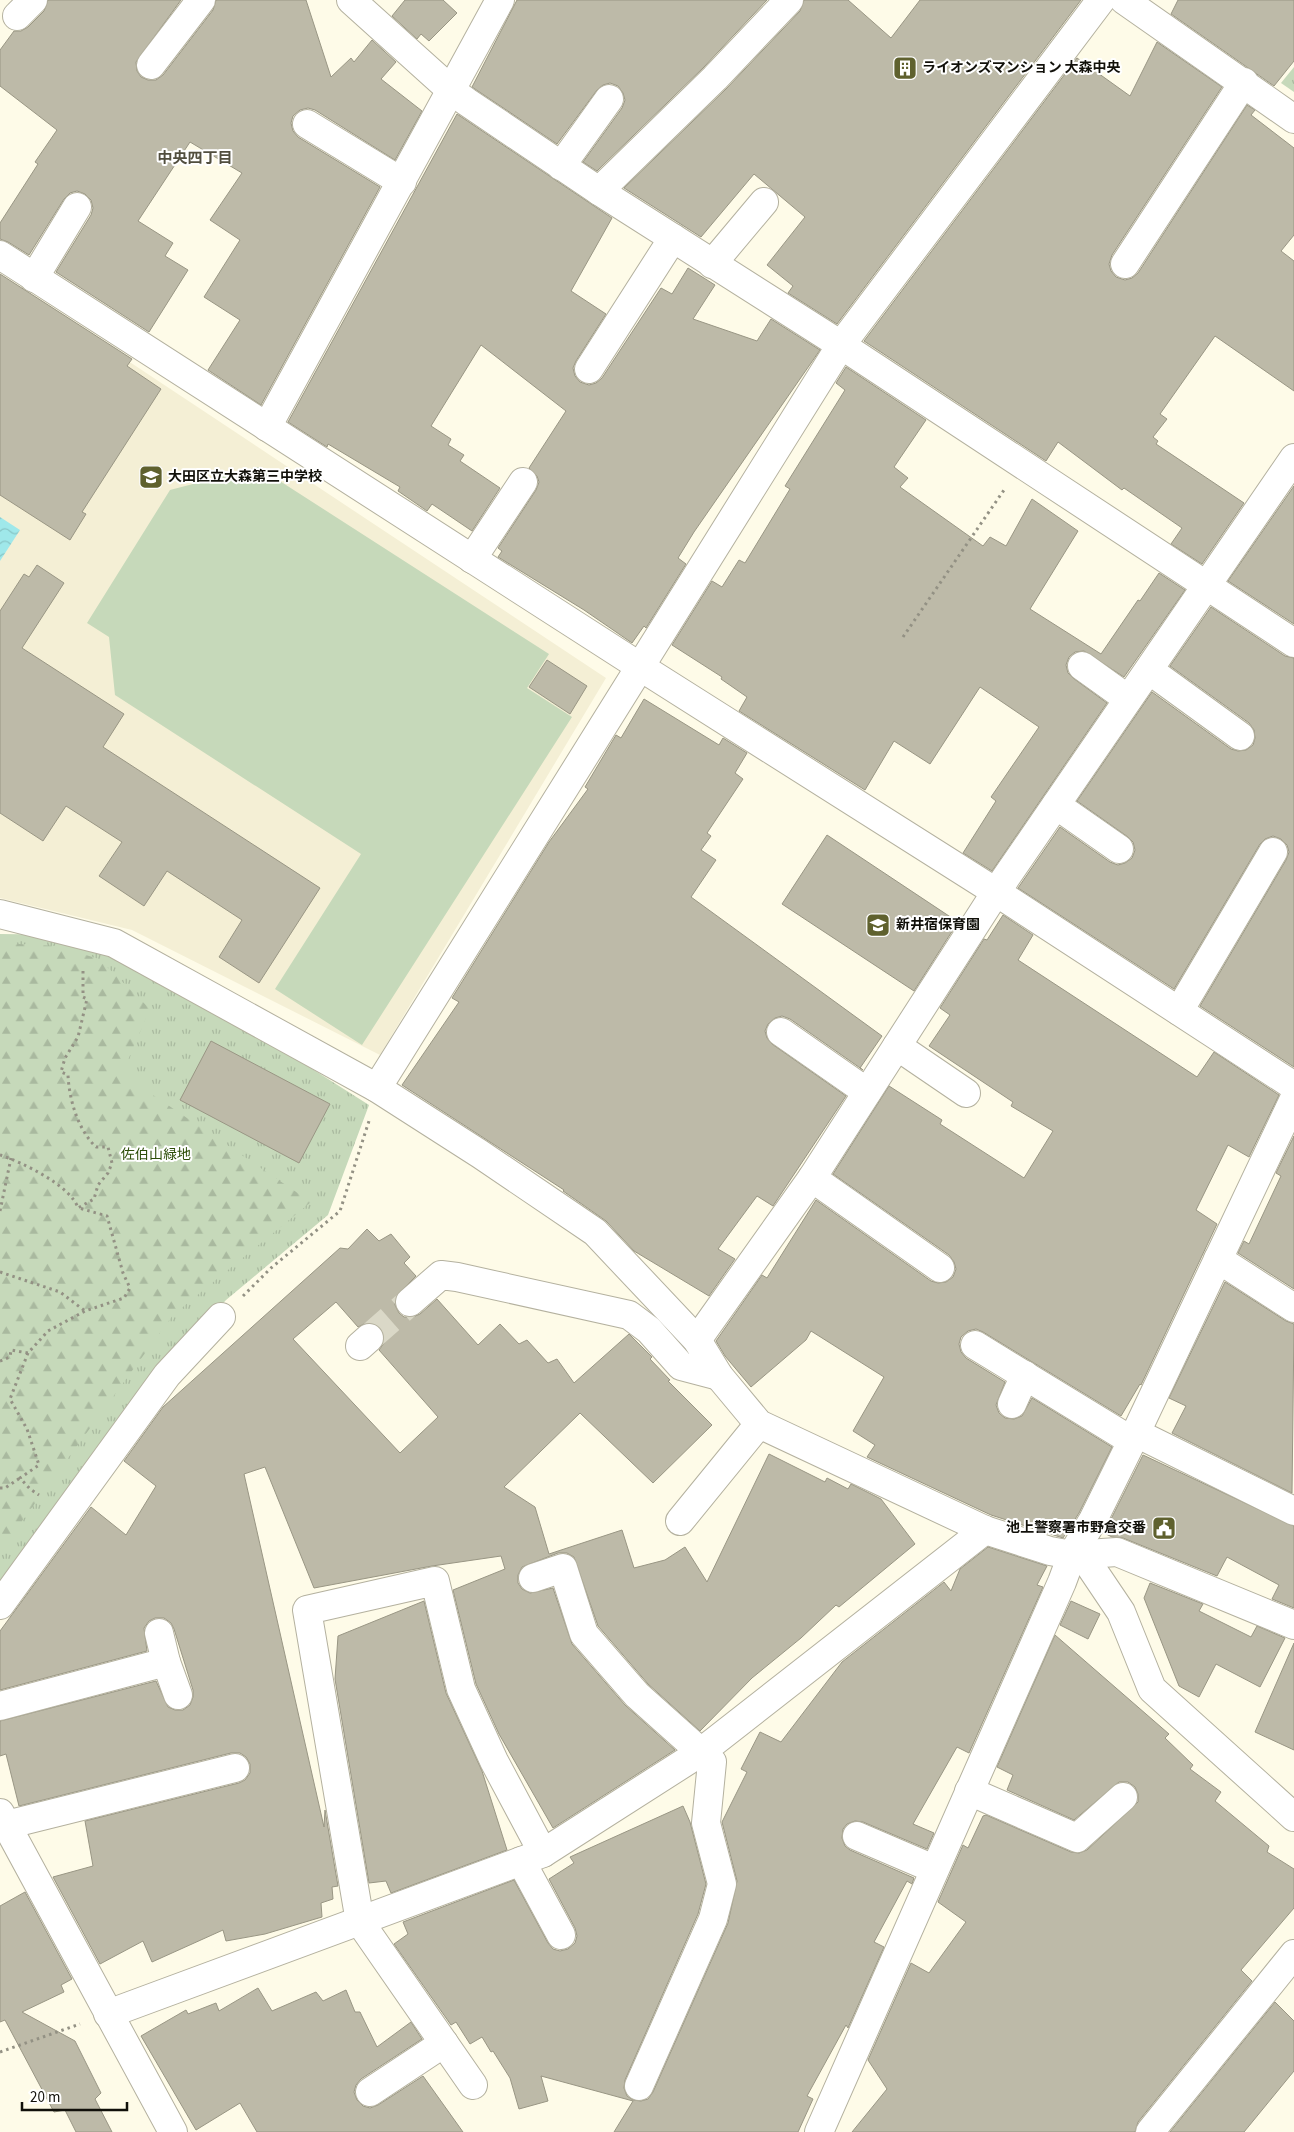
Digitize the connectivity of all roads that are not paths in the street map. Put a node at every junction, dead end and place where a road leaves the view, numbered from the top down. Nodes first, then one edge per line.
1 (201, 0) edge
2 (351, 0) edge
3 (500, 0) edge
4 (789, 0) edge
5 (1101, 0) edge
6 (1124, 0) edge
7 (151, 65) dead end
8 (1244, 82) junction
9 (452, 91) junction
10 (608, 99) dead end
11 (1294, 119) edge
12 (308, 124) dead end
13 (561, 166) junction
14 (402, 182) junction
15 (599, 191) junction
16 (764, 202) dead end
17 (77, 207) dead end
18 (673, 238) junction
19 (0, 256) edge
20 (712, 264) junction
21 (1125, 264) dead end
22 (34, 278) junction
23 (841, 345) junction
24 (589, 369) dead end
25 (267, 427) junction
26 (1292, 455) edge
27 (523, 482) dead end
28 (472, 559) junction
29 (1206, 586) junction
30 (1294, 644) edge
31 (639, 666) junction
32 (1082, 666) dead end
33 (1149, 670) junction
34 (1128, 699) junction
35 (1240, 736) dead end
36 (1056, 805) junction
37 (1118, 849) dead end
38 (1273, 852) dead end
39 (996, 892) junction
40 (0, 914) edge
41 (1179, 1011) junction
42 (781, 1032) dead end
43 (897, 1046) junction
44 (1294, 1086) edge
45 (377, 1088) junction
46 (867, 1092) junction
47 (966, 1093) dead end
48 (1294, 1099) edge
49 (812, 1178) junction
50 (1218, 1260) junction
51 (940, 1268) dead end
52 (410, 1302) tunnel mouth
53 (1294, 1308) edge
54 (221, 1317) road end
55 (697, 1340) junction
56 (975, 1345) dead end
57 (1025, 1375) junction
58 (718, 1376) junction
59 (1012, 1404) dead end
60 (759, 1424) junction
61 (1134, 1437) junction
62 (1294, 1511) edge
63 (680, 1521) dead end
64 (985, 1530) junction
65 (1072, 1555) junction
66 (533, 1578) dead end
67 (0, 1605) edge
68 (1294, 1625) edge
69 (159, 1633) dead end
70 (166, 1662) junction
71 (178, 1695) dead end
72 (0, 1706) edge
73 (701, 1752) junction
74 (235, 1768) dead end
75 (969, 1791) junction
76 (1123, 1797) dead end
77 (1294, 1817) edge
78 (3, 1819) edge
79 (857, 1836) dead end
80 (532, 1857) junction
81 (934, 1869) junction
82 (360, 1922) junction
83 (561, 1935) dead end
84 (1294, 1954) edge
85 (108, 2014) junction
86 (444, 2043) junction
87 (473, 2085) dead end
88 (639, 2086) dead end
89 (370, 2092) dead end
90 (173, 2132) edge
91 (818, 2132) edge
92 (1150, 2132) edge

1 - 7 street
2 - 9 street
3 - 9 street
4 - 15 street
5 - 23 street
6 - 8 street
8 - 11 street
8 - 21 street
9 - 13 street
9 - 14 street
10 - 13 street
12 - 14 street
13 - 15 street
14 - 25 street
15 - 18 street
16 - 20 street
17 - 22 street
18 - 20 street
18 - 24 street
19 - 22 street
20 - 23 street
22 - 25 street
23 - 29 street
23 - 31 street
25 - 28 street
26 - 29 street
27 - 28 street
28 - 31 street
29 - 30 street
29 - 33 street
31 - 39 street
31 - 45 street
32 - 34 street
33 - 34 street
33 - 35 street
34 - 36 street
36 - 37 street
36 - 39 street
38 - 41 street
39 - 41 street
39 - 43 street
40 - 45 street
41 - 44 street
42 - 46 street
43 - 46 street
43 - 47 street
45 - 55 street
46 - 49 street
48 - 50 street
49 - 51 street
49 - 55 street
50 - 53 street
50 - 61 street
52 - 58 street
54 - 67 street
55 - 58 street
56 - 57 street
57 - 59 street
57 - 61 street
58 - 60 street
60 - 63 street
60 - 64 street
61 - 62 street
61 - 65 street
64 - 65 street
64 - 73 street
65 - 68 street
65 - 75 street
65 - 77 street
66 - 73 street
69 - 70 street
70 - 71 street
70 - 72 street
73 - 80 street
73 - 88 street
74 - 78 street
75 - 76 street
75 - 81 street
78 - 85 street
79 - 81 street
80 - 82 street
80 - 82 street
80 - 83 street
81 - 91 street
82 - 85 street
82 - 86 street
84 - 92 street
85 - 90 street
86 - 87 street
86 - 89 street

